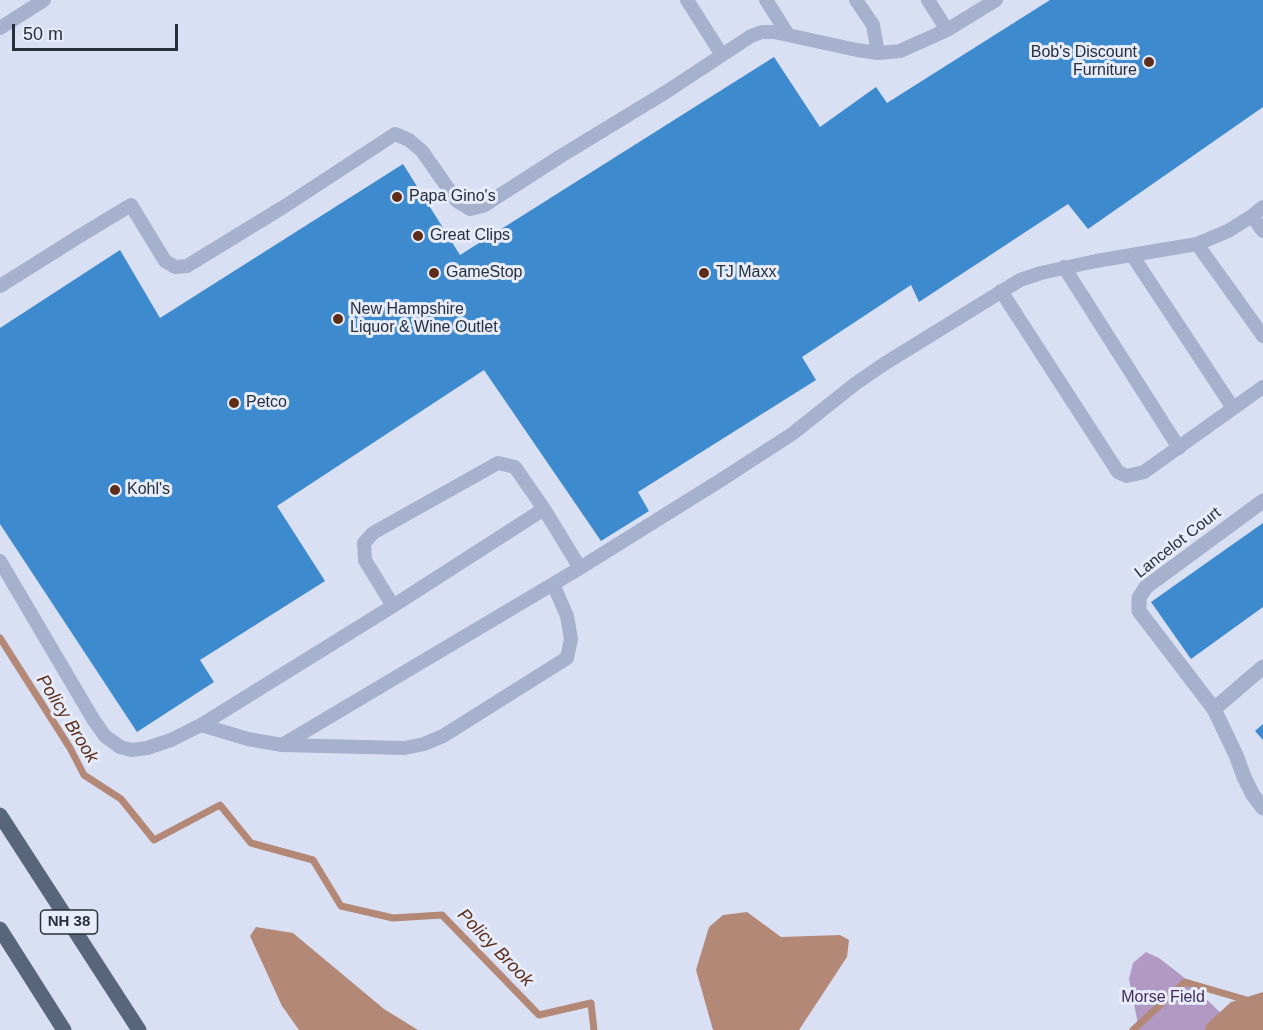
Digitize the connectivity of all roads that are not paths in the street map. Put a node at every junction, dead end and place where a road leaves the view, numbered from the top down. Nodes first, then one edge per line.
1 (44, 0) edge
2 (687, 0) edge
3 (766, 0) edge
4 (856, 0) edge
5 (928, 0) edge
6 (996, 0) edge
7 (0, 28) edge
8 (947, 30) junction
9 (787, 33) junction
10 (878, 53) junction
11 (722, 55) junction
12 (1258, 212) edge
13 (1263, 231) edge
14 (1197, 244) junction
15 (1132, 255) junction
16 (1064, 267) junction
17 (0, 286) edge
18 (1001, 291) junction
19 (1263, 336) edge
20 (1263, 387) edge
21 (1233, 408) junction
22 (1179, 448) junction
23 (1263, 501) edge
24 (544, 509) junction
25 (0, 561) edge
26 (580, 568) junction
27 (554, 584) junction
28 (393, 606) junction
29 (1263, 667) edge
30 (1214, 709) junction
31 (201, 725) junction
32 (282, 745) junction
33 (1263, 808) edge
34 (0, 815) edge
35 (0, 929) edge
36 (39, 991) junction
37 (51, 1030) edge
38 (64, 1030) edge
39 (139, 1030) edge

1 - 7 lane
2 - 11 lane
3 - 9 lane
4 - 10 lane
5 - 8 lane
6 - 8 lane
8 - 10 lane
9 - 10 lane
9 - 11 lane
11 - 17 lane
12 - 13 lane
12 - 14 lane
14 - 15 lane
14 - 19 lane
15 - 16 lane
15 - 21 lane
16 - 18 lane
16 - 22 lane
18 - 22 lane
18 - 26 lane
20 - 21 lane
21 - 22 lane
23 - 30 street, Lancelot Court
24 - 26 lane
24 - 28 lane
24 - 28 lane
25 - 31 lane
26 - 27 lane
27 - 32 lane
27 - 32 lane
28 - 31 lane
29 - 30 street
30 - 33 street, Lancelot Court
31 - 32 lane
34 - 39 main road, NH 38
35 - 36 main road
36 - 37 main road
36 - 38 main road

